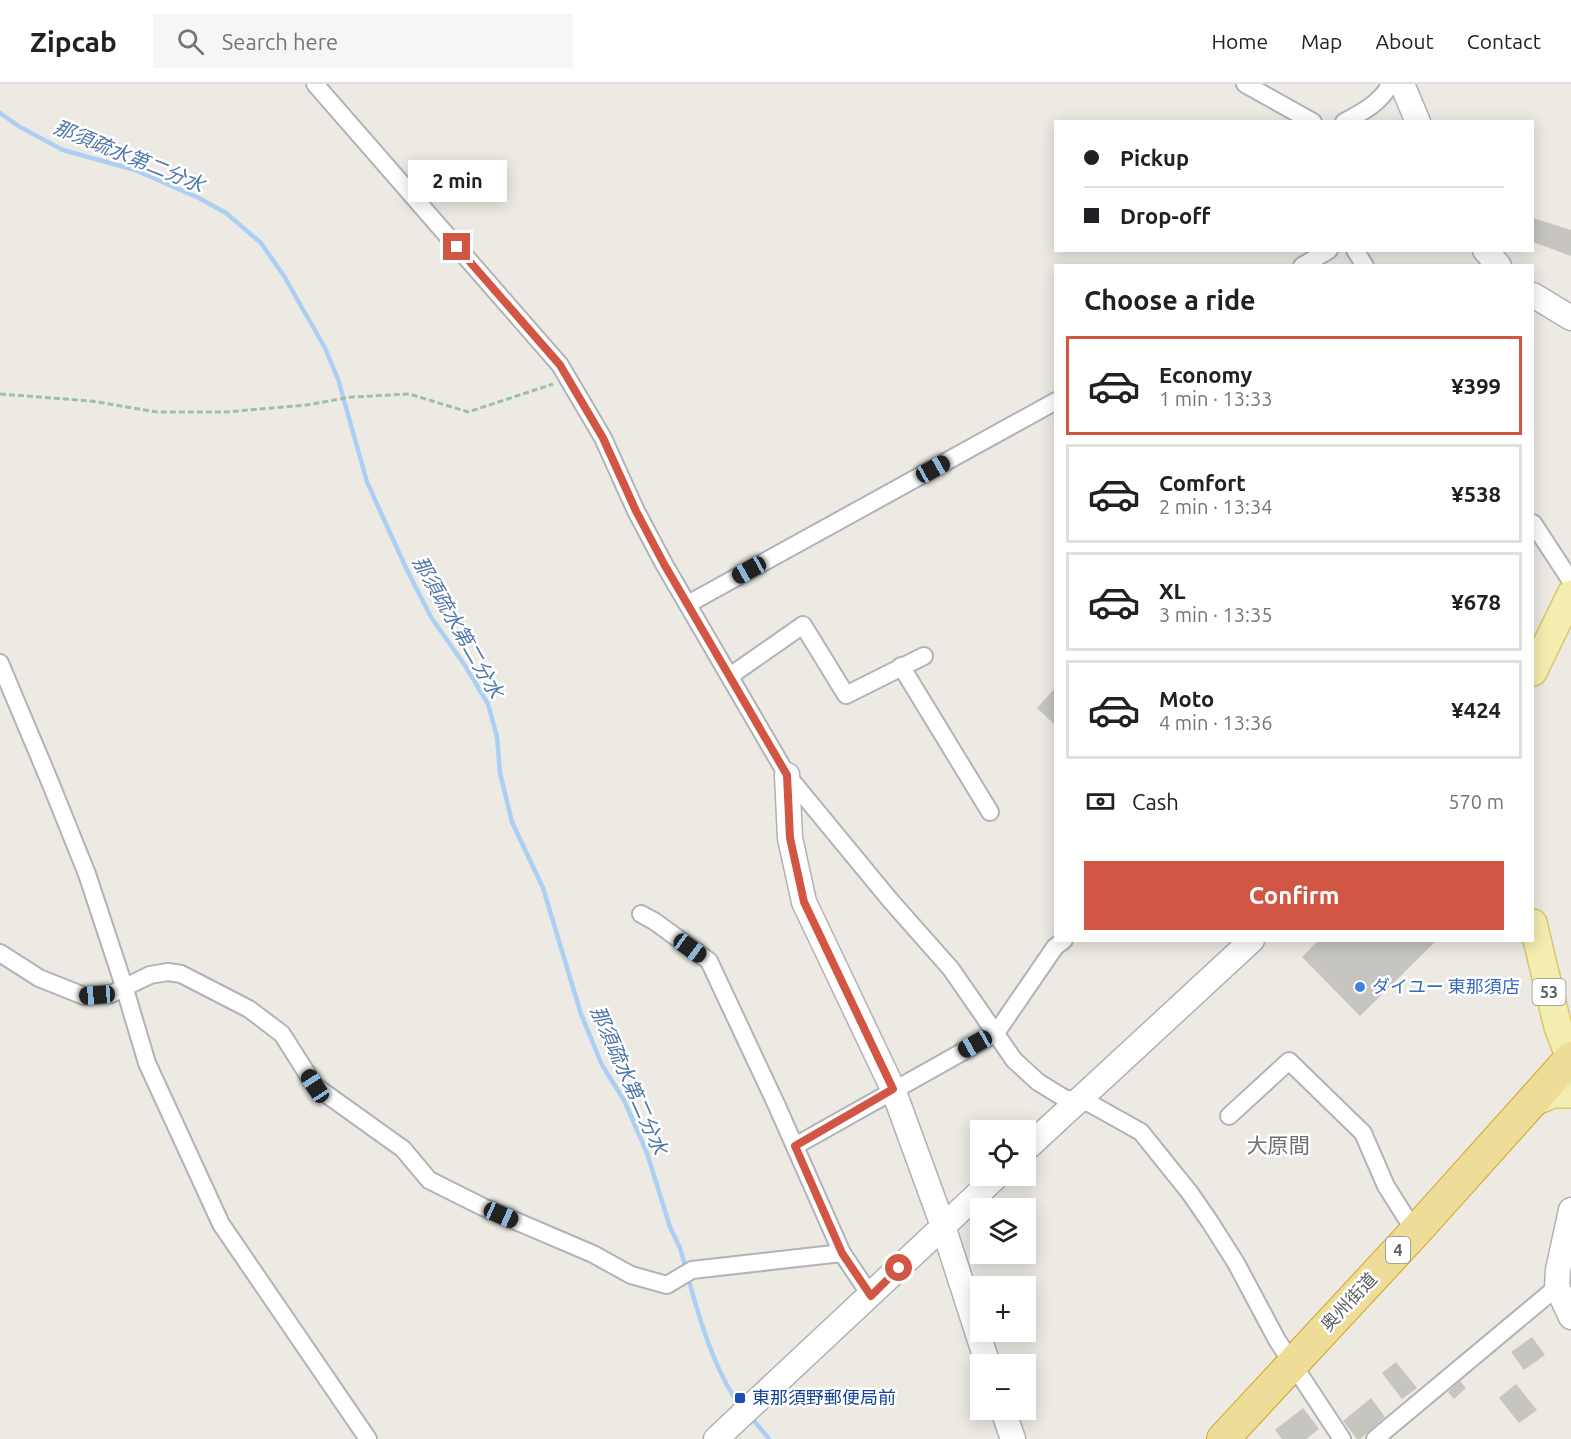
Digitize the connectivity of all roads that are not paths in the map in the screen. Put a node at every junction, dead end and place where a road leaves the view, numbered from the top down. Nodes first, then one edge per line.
1 (315, 84) edge
2 (1245, 84) edge
3 (1371, 84) edge
4 (1392, 87) edge
5 (1309, 120) edge
6 (1348, 120) edge
7 (1417, 120) edge
8 (1326, 252) edge
9 (1487, 252) edge
10 (1305, 264) edge
11 (1497, 264) edge
12 (1534, 296) edge
13 (1571, 318) edge
14 (1054, 402) edge
15 (1534, 525) edge
16 (1571, 581) edge
17 (1571, 594) edge
18 (688, 604) junction
19 (924, 656) dead end
20 (0, 663) edge
21 (901, 666) junction
22 (1534, 670) edge
23 (730, 676) junction
24 (787, 775) junction
25 (990, 812) dead end
26 (641, 914) dead end
27 (1534, 927) edge
28 (1061, 942) edge
29 (1250, 942) edge
30 (0, 953) edge
31 (124, 986) junction
32 (996, 1033) junction
33 (1571, 1060) edge
34 (893, 1089) junction
35 (1571, 1094) edge
36 (1078, 1100) junction
37 (1531, 1103) junction
38 (1229, 1116) dead end
39 (1036, 1140) edge
40 (795, 1146) junction
41 (986, 1186) edge
42 (1571, 1210) edge
43 (943, 1226) junction
44 (1415, 1232) junction
45 (842, 1253) junction
46 (1557, 1287) junction
47 (871, 1296) junction
48 (1571, 1317) edge
49 (984, 1354) edge
50 (1292, 1364) junction
51 (1006, 1420) edge
52 (368, 1439) edge
53 (716, 1439) edge
54 (1013, 1439) edge
55 (1223, 1439) edge
56 (1342, 1439) edge
57 (1375, 1439) edge

1 - 18 street
2 - 5 street
3 - 4 street
4 - 6 street
4 - 7 street
8 - 10 street
9 - 11 street
12 - 13 street
14 - 18 street
15 - 16 street
17 - 22 main road
18 - 23 street
19 - 21 street
20 - 31 street
21 - 23 street
21 - 25 street
23 - 24 street
24 - 32 street
24 - 34 street
26 - 40 street
27 - 33 main road, 53
28 - 32 street
29 - 36 street
30 - 31 street
31 - 45 street
31 - 52 street
32 - 34 street
32 - 36 street
33 - 37 highway, 奥州街道 / 4
34 - 40 street
34 - 43 street
35 - 37 main road
36 - 39 street
36 - 50 street
37 - 44 highway, 奥州街道 / 4
38 - 44 street
40 - 45 street
41 - 43 street
42 - 46 street
43 - 47 street
43 - 49 street
44 - 50 highway, 奥州街道 / 4
45 - 47 street
46 - 48 street
46 - 57 street
47 - 53 street
50 - 55 highway, 奥州街道 / 4
50 - 56 street
51 - 54 street

